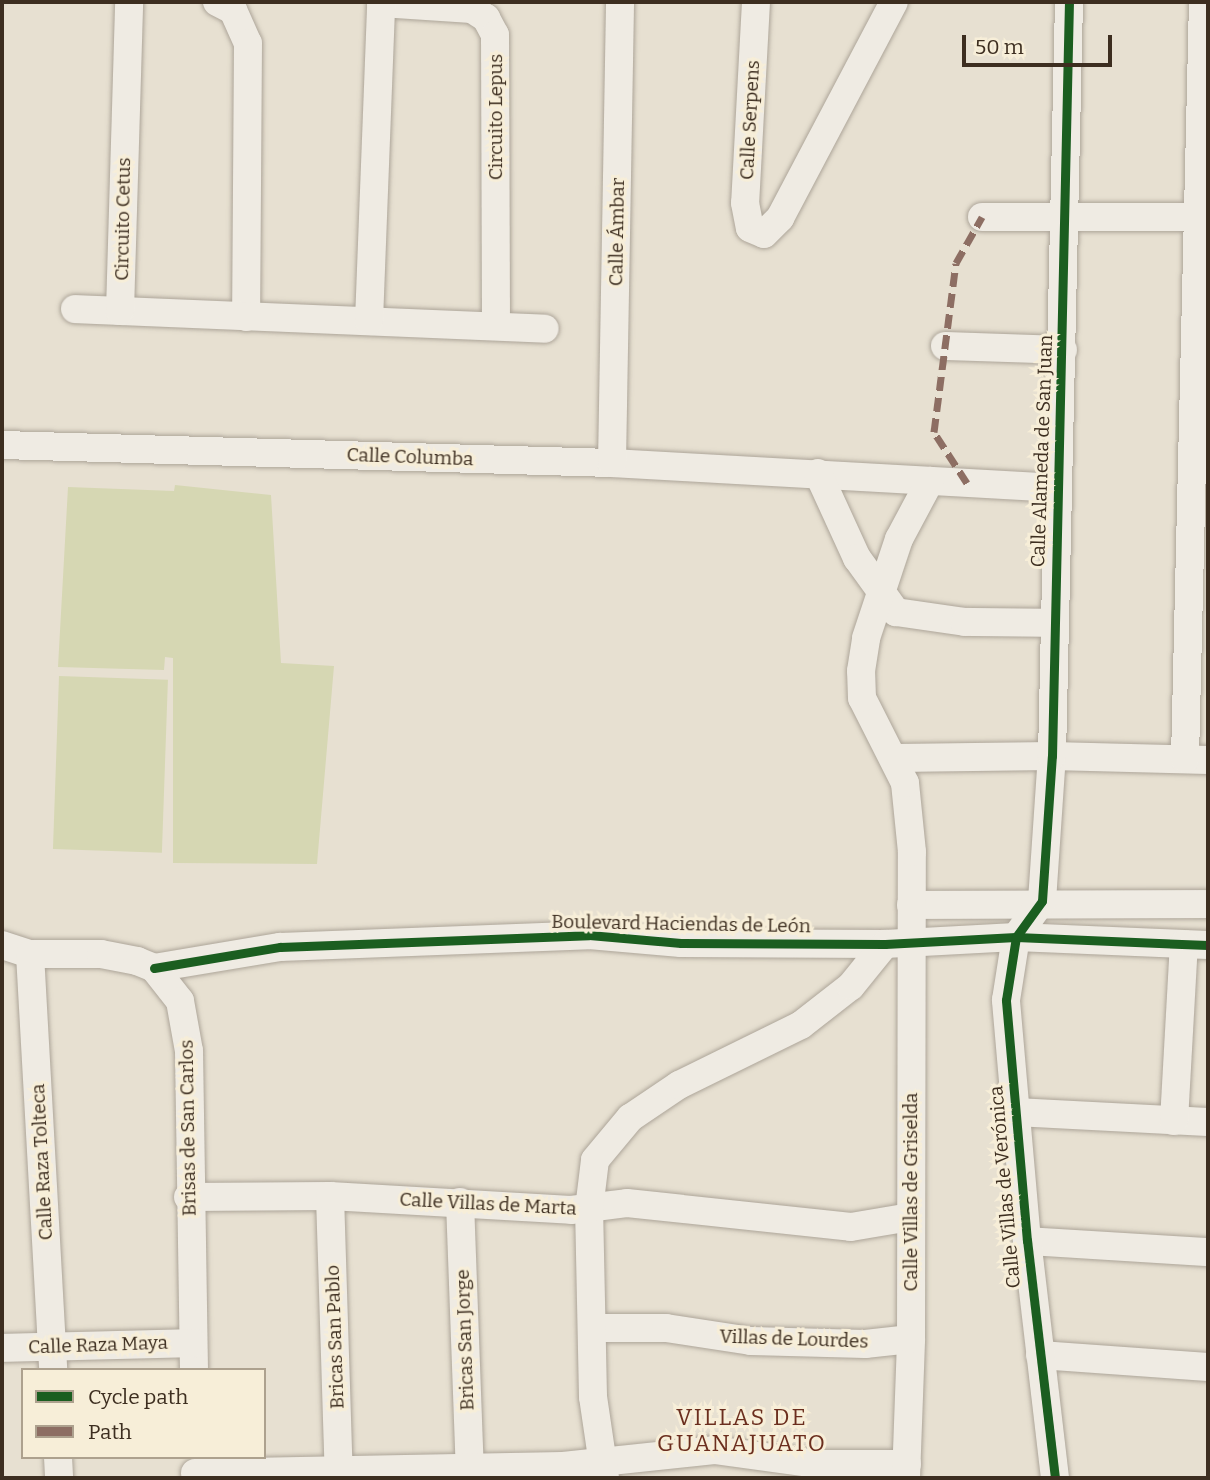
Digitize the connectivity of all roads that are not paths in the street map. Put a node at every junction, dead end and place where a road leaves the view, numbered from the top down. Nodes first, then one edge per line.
1 (129, 2) edge
2 (217, 2) edge
3 (381, 2) edge
4 (620, 2) edge
5 (756, 2) edge
6 (894, 2) edge
7 (1069, 2) edge
8 (1203, 2) edge
9 (982, 217) dead end
10 (1203, 217) edge
11 (1065, 218) junction
12 (75, 309) dead end
13 (120, 311) junction
14 (246, 317) junction
15 (369, 321) junction
16 (496, 326) junction
17 (545, 329) dead end
18 (945, 346) dead end
19 (1063, 350) junction
20 (2, 445) edge
21 (612, 463) junction
22 (818, 473) junction
23 (930, 481) junction
24 (1057, 488) junction
25 (882, 598) junction
26 (1054, 622) junction
27 (1052, 755) junction
28 (896, 758) junction
29 (1197, 760) edge
30 (1042, 901) junction
31 (1208, 904) edge
32 (911, 905) junction
33 (1016, 937) junction
34 (885, 944) junction
35 (914, 944) junction
36 (1196, 944) edge
37 (2, 945) edge
38 (30, 954) junction
39 (154, 968) junction
40 (1015, 1112) junction
41 (1174, 1121) junction
42 (1208, 1122) edge
43 (330, 1196) junction
44 (188, 1197) junction
45 (460, 1202) junction
46 (589, 1209) junction
47 (910, 1217) junction
48 (1027, 1241) junction
49 (1208, 1252) edge
50 (593, 1328) junction
51 (911, 1339) junction
52 (2, 1348) edge
53 (1040, 1355) junction
54 (194, 1356) edge
55 (52, 1358) edge
56 (1208, 1367) edge
57 (58, 1459) edge
58 (196, 1469) edge
59 (604, 1470) edge
60 (906, 1471) edge
61 (470, 1472) edge
62 (339, 1475) edge
63 (59, 1478) edge
64 (1055, 1478) edge

1 - 13 street, Circuito Cetus
2 - 14 street
3 - 15 street, Circuito Lepus
3 - 16 street, Circuito Lepus
4 - 21 street, Calle Ámbar
5 - 6 street, Calle Serpens
7 - 11 street, Calle Alameda de San Juan
8 - 10 street
9 - 11 street
10 - 11 street
10 - 29 street
11 - 19 street, Calle Alameda de San Juan
12 - 13 street
13 - 14 street
14 - 15 street
15 - 16 street
16 - 17 street
18 - 19 street
19 - 24 street, Calle Alameda de San Juan
20 - 21 street, Calle Columba
21 - 22 street, Calle Columba
22 - 23 street, Calle Columba
22 - 25 street
23 - 24 street, Calle Columba
23 - 25 street, Calle Villas de Griselda
24 - 26 street, Calle Alameda de San Juan
25 - 26 street
25 - 28 street, Calle Villas de Griselda
26 - 27 street, Calle Alameda de San Juan
27 - 28 street
27 - 29 street
27 - 30 street, Calle Alameda de San Juan
28 - 32 street, Calle Villas de Griselda
30 - 31 street
30 - 32 street
30 - 33 street, Calle Villas de Verónica
32 - 35 street, Calle Villas de Griselda
33 - 35 street, Boulevard Haciendas de León
33 - 36 street, Boulevard Haciendas de León
33 - 40 street, Calle Villas de Verónica
34 - 35 street, Boulevard Haciendas de León
34 - 39 street, Boulevard Haciendas de León
34 - 46 street
35 - 47 street, Calle Villas de Griselda
36 - 41 street
37 - 38 street
38 - 39 street
38 - 55 street, Calle Raza Tolteca
39 - 44 street, Brisas de San Carlos
40 - 41 street
40 - 48 street, Calle Villas de Verónica
41 - 42 street
43 - 44 street, Calle Villas de Marta
43 - 45 street, Calle Villas de Marta
43 - 62 street, Bricas San Pablo
44 - 54 street, Brisas de San Carlos
45 - 46 street, Calle Villas de Marta
45 - 61 street, Bricas San Jorge
46 - 47 street, Calle Villas de Marta
46 - 50 street
47 - 51 street, Calle Villas de Griselda
48 - 49 street
48 - 53 street, Calle Villas de Verónica
50 - 51 street, Villas de Lourdes
50 - 59 street
51 - 60 street, Calle Villas de Griselda
52 - 55 street, Calle Raza Maya
53 - 56 street
53 - 64 street, Calle Villas de Verónica
54 - 55 street, Calle Raza Maya
57 - 63 street
58 - 62 street
59 - 60 street
59 - 61 street
61 - 62 street

